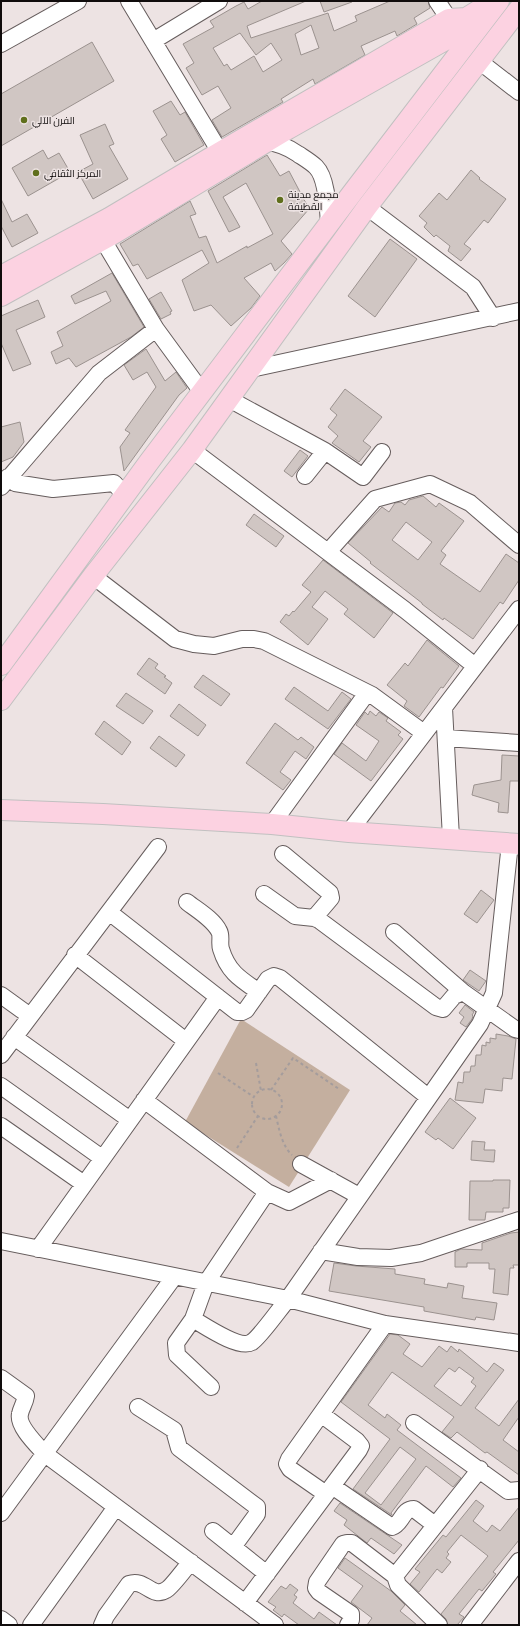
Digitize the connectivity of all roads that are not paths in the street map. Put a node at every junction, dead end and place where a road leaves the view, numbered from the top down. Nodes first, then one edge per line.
1 (78, 1) edge
2 (129, 1) edge
3 (219, 1) edge
4 (437, 1) edge
5 (494, 1) edge
6 (499, 1) edge
7 (508, 1) edge
8 (519, 9) edge
9 (457, 19) junction
10 (153, 40) junction
11 (1, 44) edge
12 (479, 61) junction
13 (519, 92) edge
14 (266, 142) junction
15 (220, 152) junction
16 (367, 207) junction
17 (329, 224) junction
18 (103, 240) junction
19 (3, 271) edge
20 (1, 296) edge
21 (519, 311) edge
22 (493, 318) junction
23 (156, 329) junction
24 (251, 369) junction
25 (202, 392) junction
26 (229, 399) junction
27 (192, 450) junction
28 (325, 451) junction
29 (382, 452) dead end
30 (305, 476) dead end
31 (3, 481) edge
32 (125, 495) junction
33 (519, 545) edge
34 (328, 552) junction
35 (93, 576) junction
36 (519, 609) edge
37 (511, 629) edge
38 (1, 665) edge
39 (475, 666) junction
40 (367, 693) junction
41 (1, 700) edge
42 (444, 708) junction
43 (424, 733) junction
44 (446, 738) junction
45 (519, 743) edge
46 (1, 810) edge
47 (272, 824) junction
48 (349, 832) junction
49 (451, 838) junction
50 (515, 843) edge
51 (158, 847) dead end
52 (283, 854) dead end
53 (264, 894) dead end
54 (187, 902) dead end
55 (109, 912) junction
56 (314, 918) junction
57 (394, 932) dead end
58 (75, 955) junction
59 (259, 992) junction
60 (463, 992) junction
61 (1, 995) edge
62 (218, 997) junction
63 (487, 1009) junction
64 (30, 1016) junction
65 (519, 1030) edge
66 (14, 1037) junction
67 (186, 1040) junction
68 (1, 1055) edge
69 (1, 1086) edge
70 (428, 1097) junction
71 (144, 1100) junction
72 (130, 1120) junction
73 (1, 1126) edge
74 (102, 1158) junction
75 (302, 1164) road end
76 (331, 1180) junction
77 (84, 1184) junction
78 (267, 1192) junction
79 (359, 1196) junction
80 (519, 1220) edge
81 (1, 1242) edge
82 (38, 1249) junction
83 (321, 1251) junction
84 (174, 1277) junction
85 (206, 1283) junction
86 (288, 1299) junction
87 (193, 1319) junction
88 (385, 1324) junction
89 (519, 1343) edge
90 (1, 1378) edge
91 (211, 1387) dead end
92 (138, 1407) dead end
93 (321, 1414) junction
94 (414, 1423) dead end
95 (45, 1454) junction
96 (480, 1469) junction
97 (329, 1490) junction
98 (519, 1490) edge
99 (116, 1507) junction
100 (1, 1513) edge
101 (436, 1525) junction
102 (213, 1531) dead end
103 (233, 1547) junction
104 (190, 1562) junction
105 (519, 1562) edge
106 (267, 1574) junction
107 (395, 1576) junction
108 (245, 1602) junction
109 (1, 1619) edge
110 (258, 1620) edge
111 (9, 1625) edge
112 (31, 1625) edge
113 (102, 1625) edge
114 (276, 1625) edge
115 (348, 1625) edge
116 (439, 1625) edge
117 (470, 1625) edge

1 - 11 street
2 - 10 street
3 - 10 street
4 - 9 street
5 - 9 main road
6 - 17 main road
7 - 8 main road
8 - 12 main road
9 - 14 main road
9 - 15 main road
10 - 15 street
12 - 13 street
12 - 16 main road
14 - 17 street
14 - 18 main road
15 - 19 main road
16 - 22 street
16 - 24 main road
17 - 25 main road
18 - 20 main road
18 - 23 street
21 - 22 street
22 - 24 street
23 - 25 street
23 - 31 street
24 - 26 main road
25 - 32 main road
26 - 27 main road
26 - 28 street
27 - 34 street
27 - 35 main road
28 - 29 street
28 - 30 street
31 - 32 street
32 - 38 main road
33 - 34 street
34 - 39 street
35 - 40 street
35 - 41 main road
36 - 37 street
37 - 39 street
39 - 42 street
40 - 43 street
40 - 47 street
42 - 43 street
42 - 44 street
43 - 48 street
44 - 45 street
44 - 49 street
46 - 47 main road
47 - 48 main road
48 - 49 main road
49 - 50 main road
50 - 63 street
51 - 55 street
52 - 56 street
53 - 56 street
54 - 59 street
55 - 58 street
55 - 62 street
56 - 60 street
57 - 60 street
58 - 64 street
58 - 67 street
59 - 62 street
59 - 70 street
60 - 63 street
61 - 64 street
62 - 67 street
63 - 65 street
63 - 70 street
64 - 66 street
66 - 68 street
66 - 72 street
67 - 71 street
69 - 74 street
70 - 79 street
71 - 72 street
71 - 78 street
72 - 74 street
73 - 77 street
74 - 77 street
75 - 76 street
76 - 78 street
76 - 79 street
77 - 82 street
78 - 85 street
79 - 83 street
80 - 83 street
81 - 82 street
82 - 84 street
83 - 86 street
84 - 85 street
84 - 95 street
85 - 86 street
85 - 87 street
86 - 87 street
86 - 88 street
87 - 91 street
88 - 89 street
88 - 93 street
90 - 95 street
92 - 103 street
93 - 97 street
93 - 97 street
94 - 96 street
95 - 99 street
95 - 100 street
96 - 98 street
96 - 101 street
97 - 101 street
97 - 106 street
99 - 104 street
99 - 112 street
101 - 107 street
102 - 103 street
103 - 106 street
104 - 108 street
104 - 113 street
105 - 117 street
106 - 108 street
107 - 115 street
107 - 116 street
108 - 110 street
109 - 111 street
110 - 114 street

